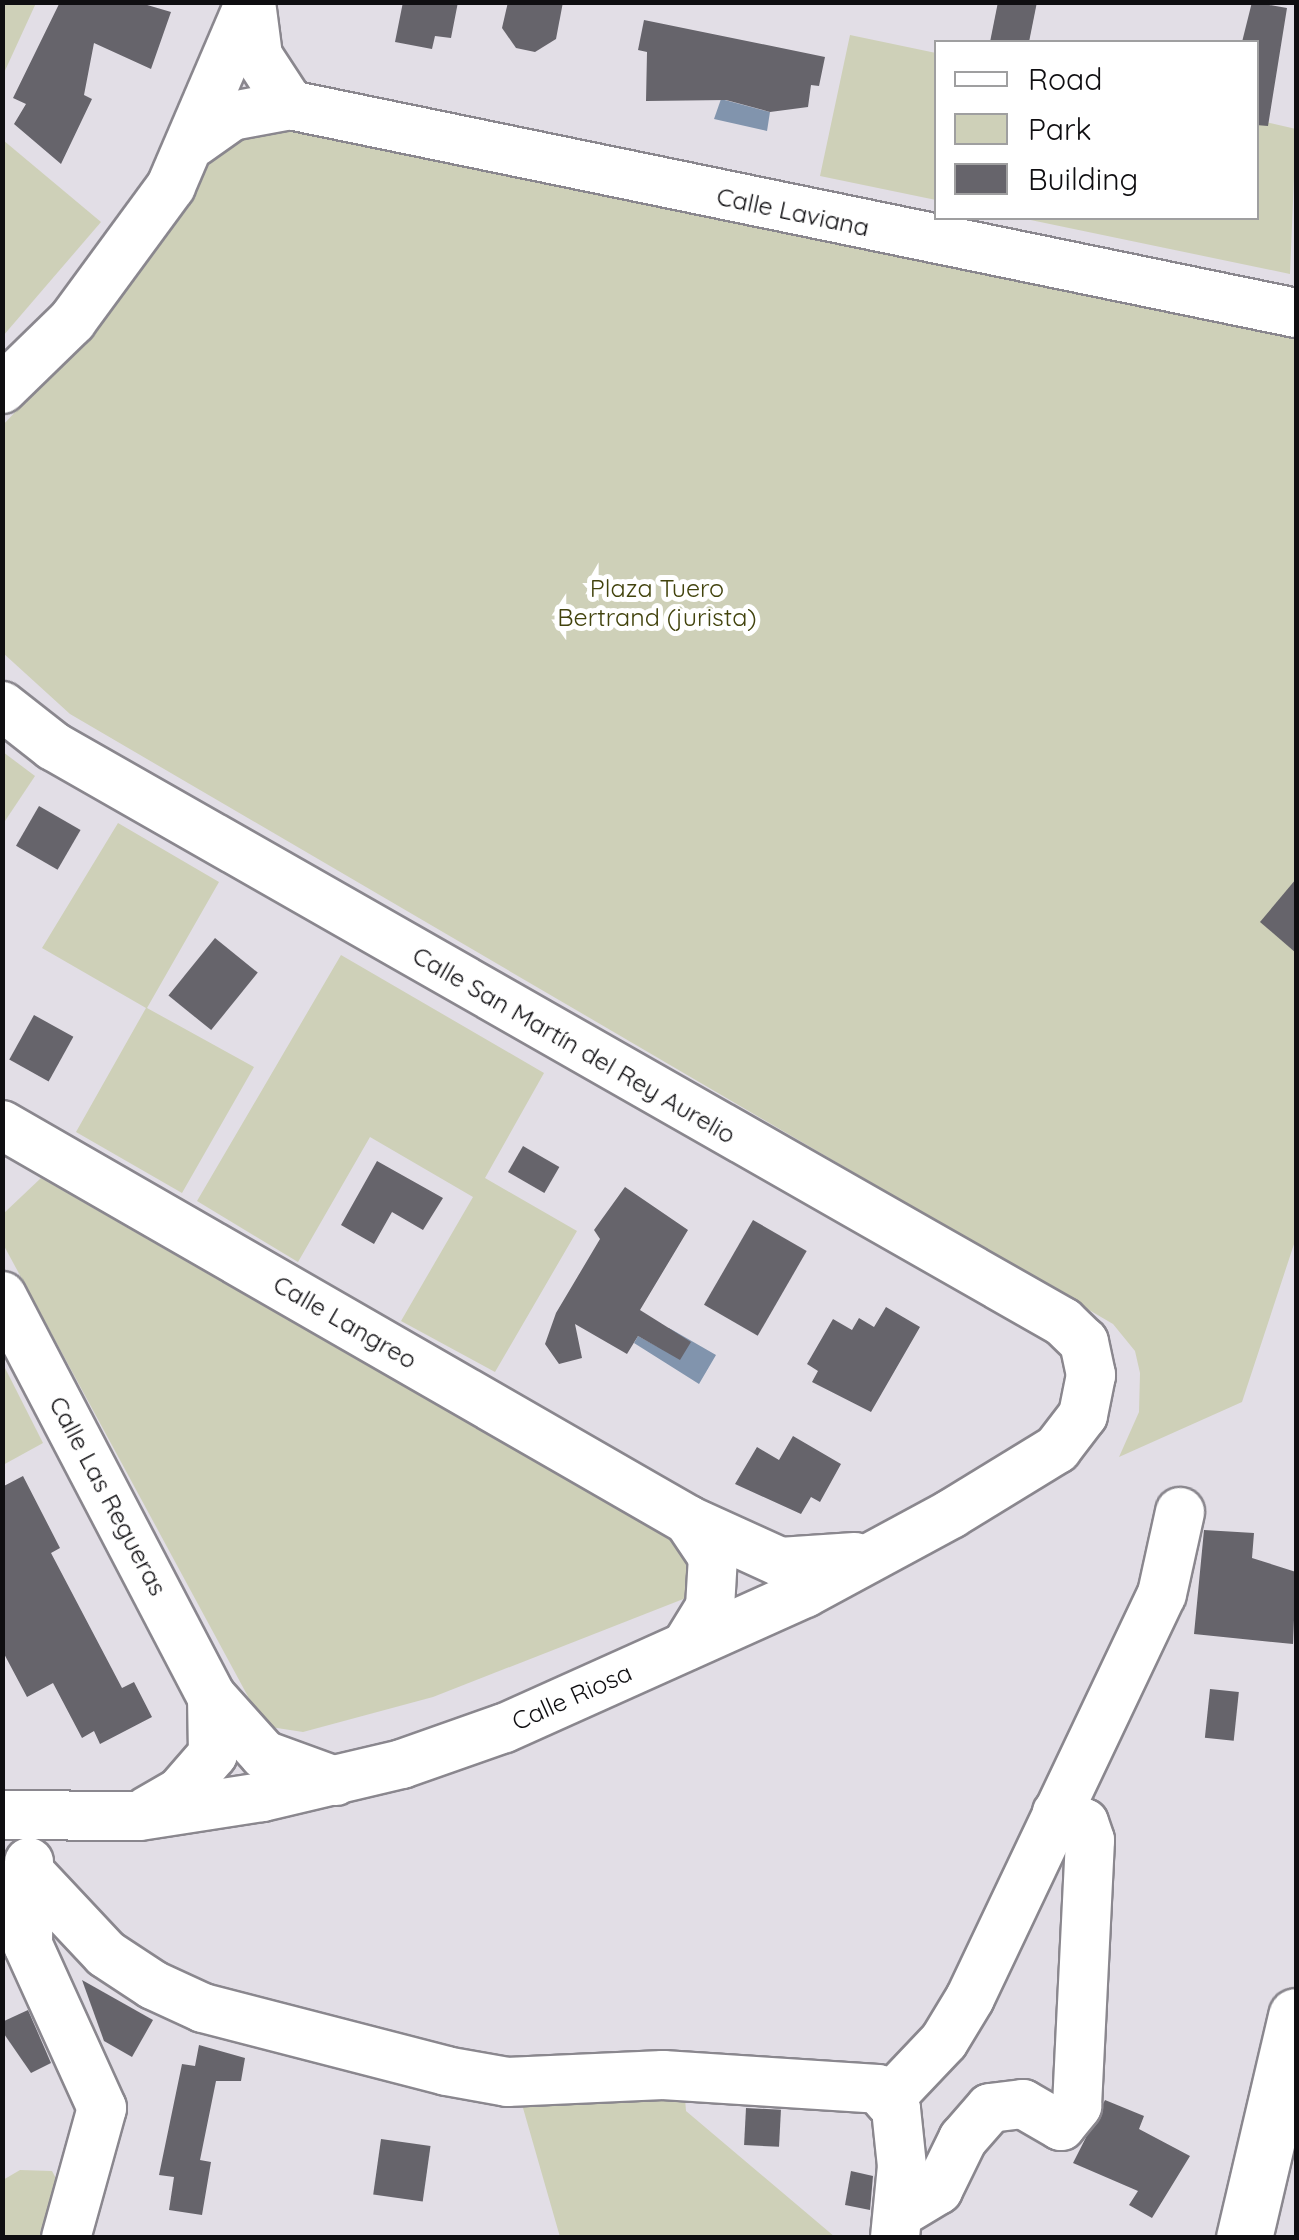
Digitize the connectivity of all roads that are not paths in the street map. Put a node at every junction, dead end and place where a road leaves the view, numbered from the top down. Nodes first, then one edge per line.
1 (251, 2) edge
2 (290, 106) junction
3 (195, 142) junction
4 (1296, 313) edge
5 (2, 390) edge
6 (2, 706) edge
7 (16, 1147) edge
8 (2, 1296) edge
9 (1084, 1415) joint
10 (1180, 1512) dead end
11 (688, 1520) junction
12 (883, 1551) junction
13 (686, 1646) junction
14 (212, 1697) junction
15 (338, 1781) junction
16 (1057, 1813) junction
17 (139, 1816) junction
18 (16, 1818) edge
19 (29, 1872) junction
20 (1296, 2016) edge
21 (888, 2100) junction
22 (896, 2226) edge
23 (66, 2238) edge
24 (1244, 2238) edge

1 - 2 street
1 - 3 street
2 - 3 street, Calle Laviana
2 - 4 street, Calle Laviana
3 - 5 street
6 - 9 street, Calle San Martín del Rey Aurelio
7 - 11 street, Calle Langreo
8 - 14 street, Calle Las Regueras
9 - 12 street, Calle Riosa
10 - 16 street
11 - 12 street, Calle Langreo
11 - 13 street
12 - 13 street, Calle Riosa
13 - 15 street, Calle Riosa
14 - 15 street, Calle Las Regueras
14 - 17 street, Calle Las Regueras
15 - 17 street, Calle Riosa
16 - 21 street
16 - 22 street
17 - 18 street, Calle Riosa
18 - 19 street
19 - 21 street
19 - 23 street
20 - 24 highway
21 - 22 street

